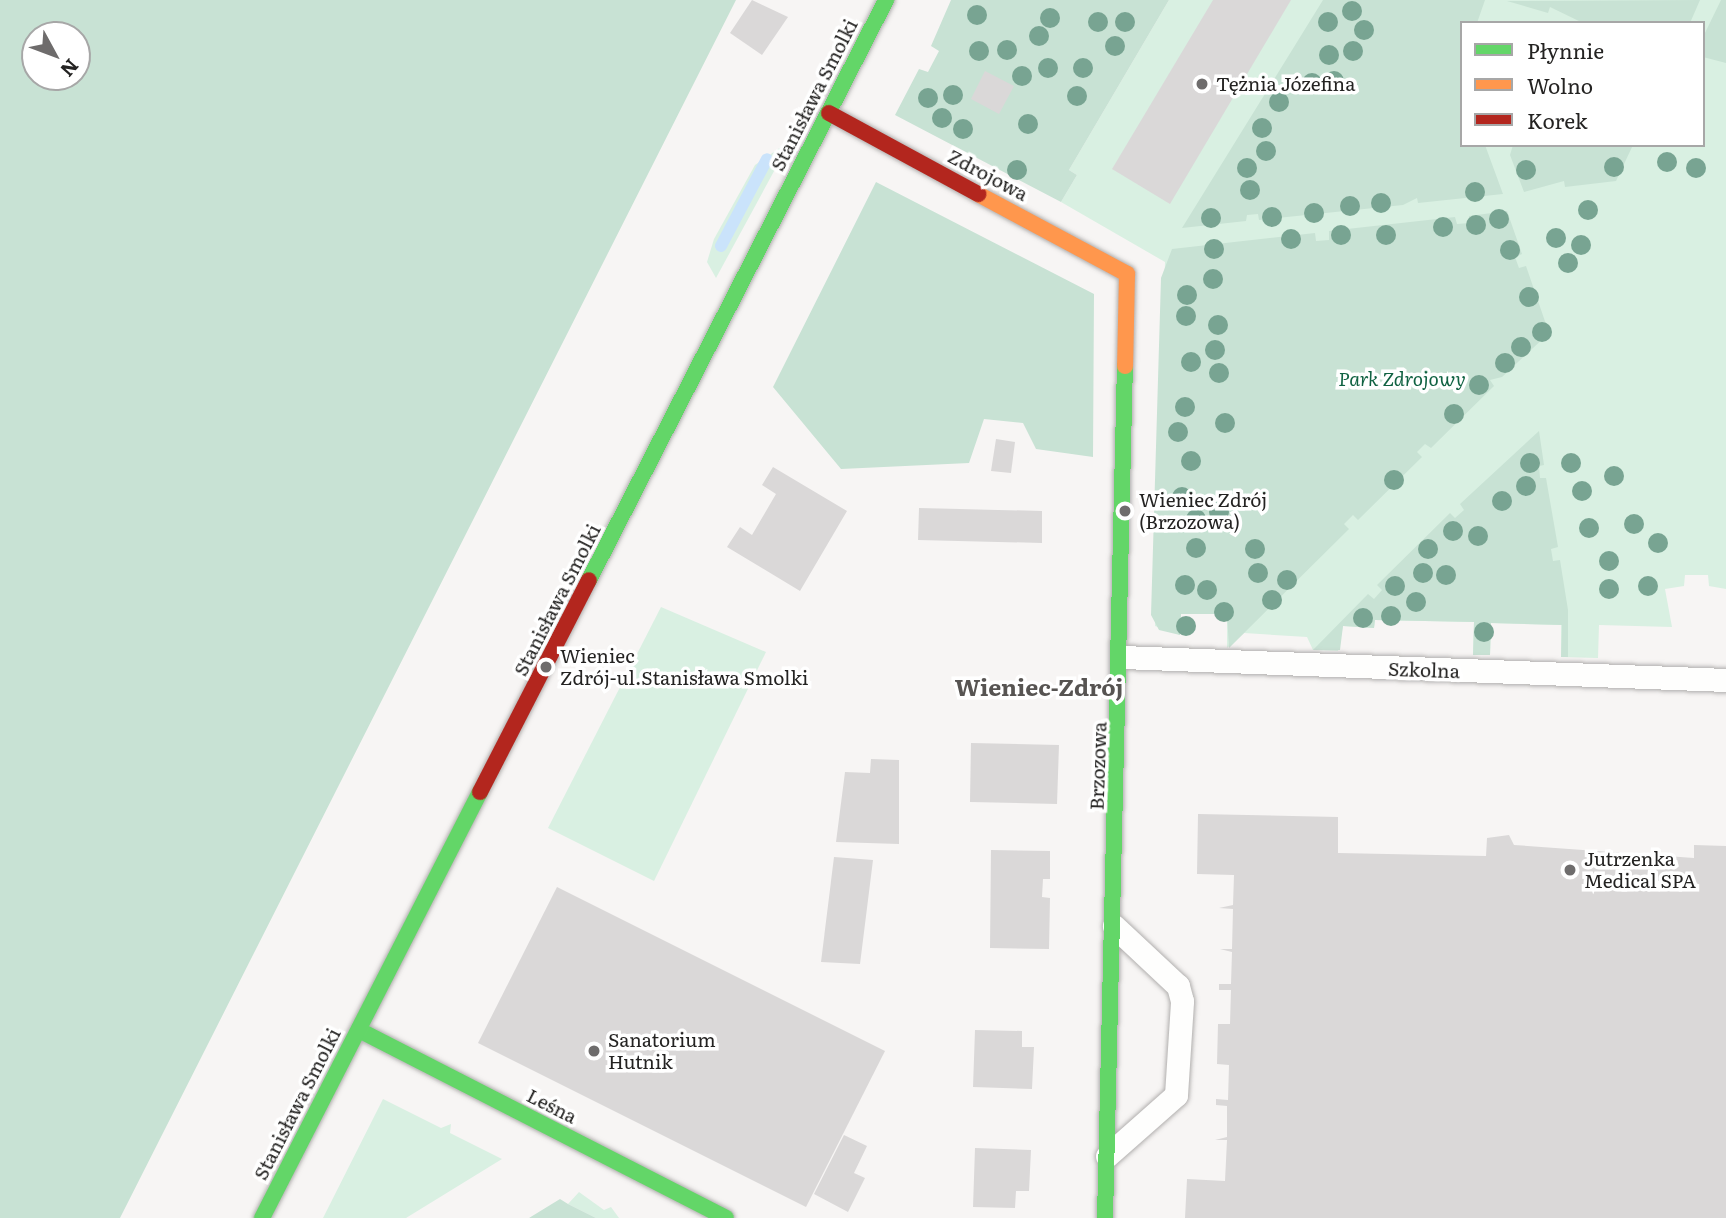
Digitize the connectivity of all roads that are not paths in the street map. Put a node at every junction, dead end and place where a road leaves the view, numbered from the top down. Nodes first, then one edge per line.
1 (886, 0) edge
2 (829, 113) junction
3 (1127, 274) joint
4 (1122, 657) junction
5 (1726, 680) edge
6 (1114, 926) junction
7 (359, 1030) junction
8 (1107, 1156) junction
9 (262, 1218) edge
10 (726, 1218) edge
11 (1105, 1218) edge

1 - 2 street, Stanisława Smolki
2 - 3 street, Zdrojowa
2 - 7 street, Stanisława Smolki
3 - 4 street, Brzozowa
4 - 5 lane, Szkolna
4 - 6 street, Brzozowa
6 - 8 street, Brzozowa
6 - 8 lane
7 - 9 street, Stanisława Smolki
7 - 10 street, Leśna
8 - 11 street, Brzozowa

